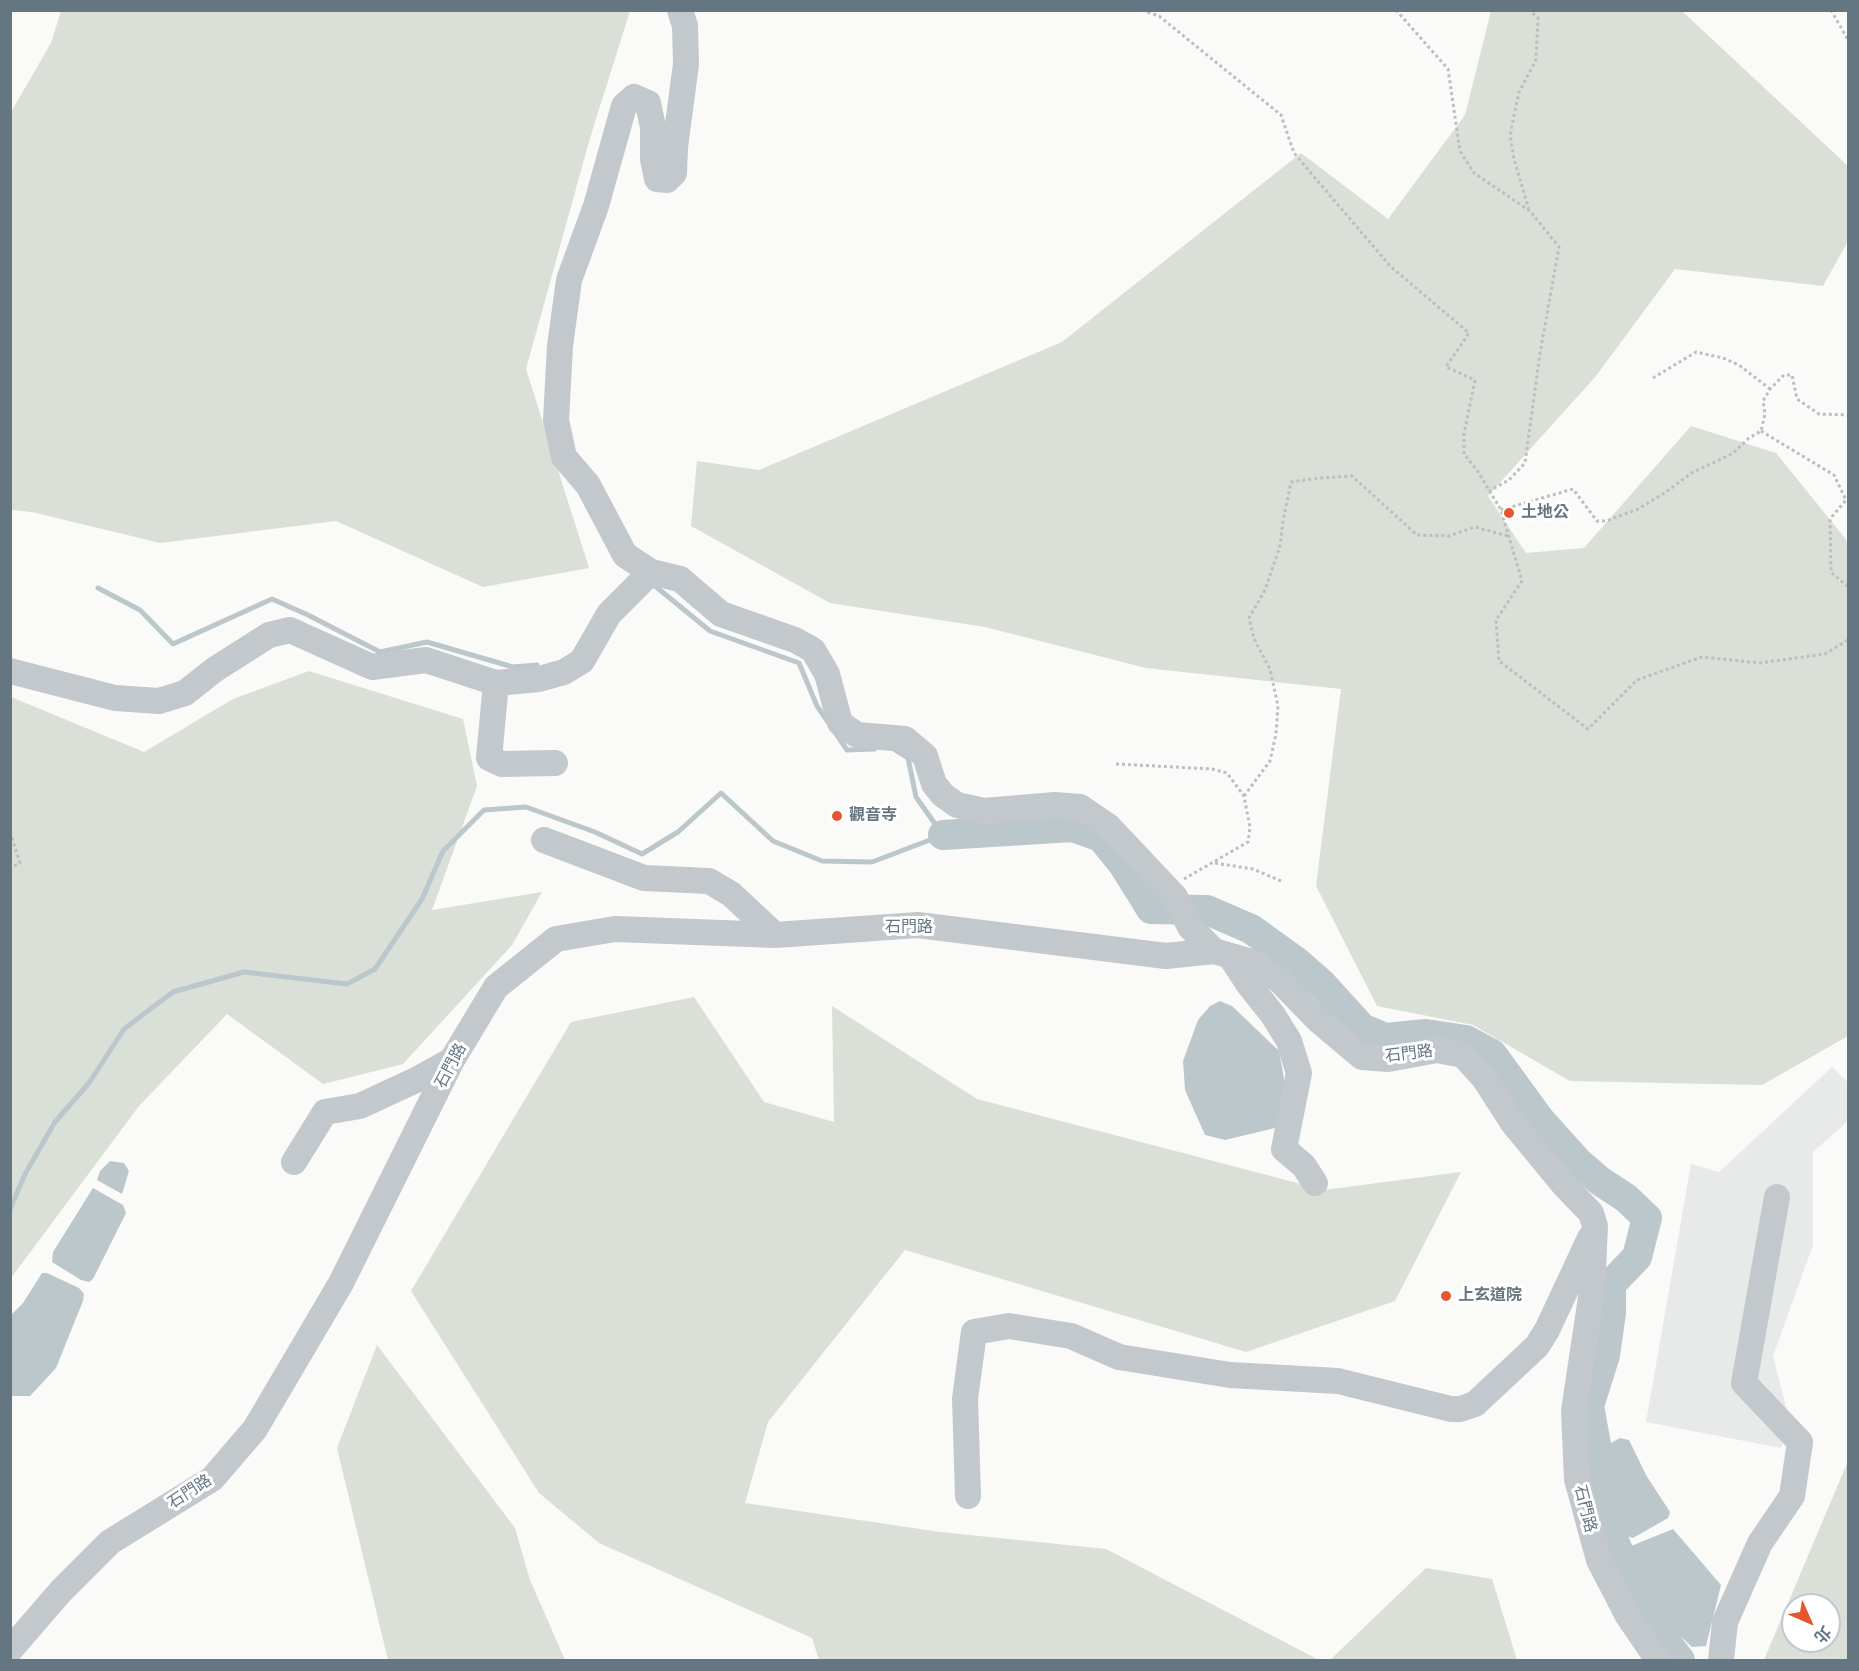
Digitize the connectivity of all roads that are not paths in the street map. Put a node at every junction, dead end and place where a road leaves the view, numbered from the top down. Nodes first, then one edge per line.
1 (680, 10) edge
2 (651, 572) junction
3 (10, 671) edge
4 (496, 683) junction
5 (555, 763) dead end
6 (544, 840) dead end
7 (776, 935) junction
8 (1222, 953) junction
9 (452, 1060) junction
10 (294, 1162) dead end
11 (1314, 1182) dead end
12 (1776, 1197) dead end
13 (1595, 1226) junction
14 (968, 1496) dead end
15 (13, 1644) edge
16 (1658, 1660) edge
17 (1721, 1660) edge

1 - 2 street
2 - 4 street
2 - 8 street
3 - 4 street
4 - 5 street
6 - 7 street
7 - 8 street, 石門路
7 - 9 street, 石門路
8 - 11 street
8 - 13 street, 石門路
9 - 10 street
9 - 15 street, 石門路
12 - 17 street
13 - 14 street
13 - 16 street, 石門路

